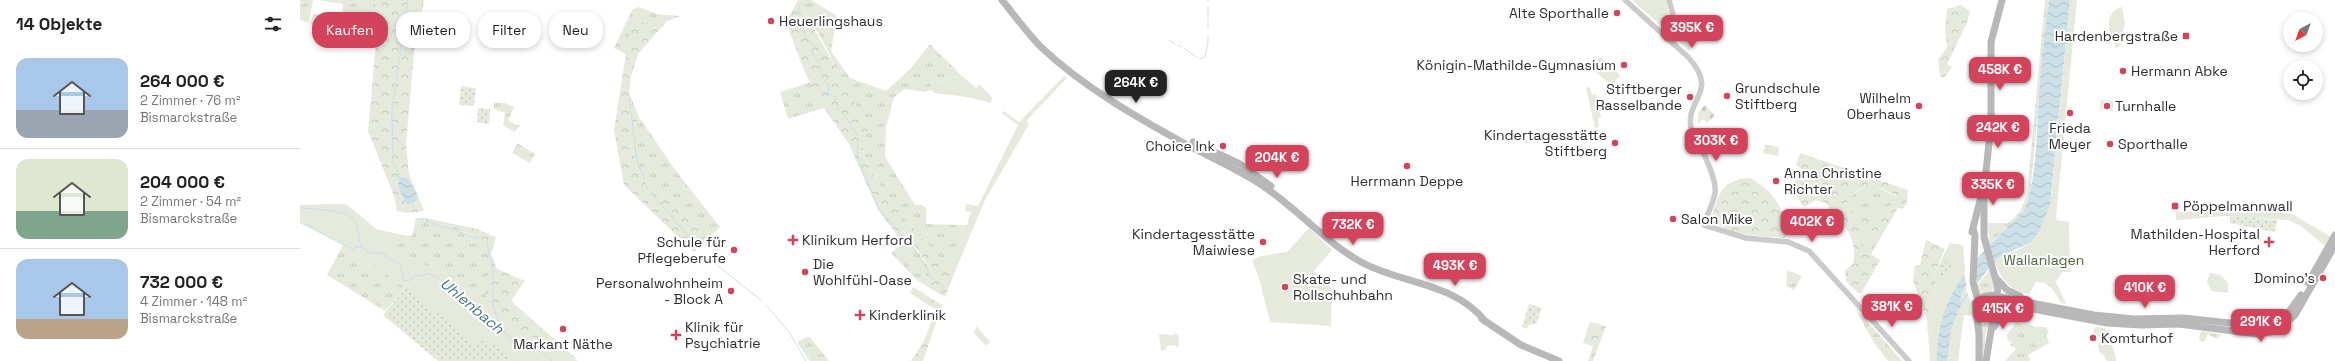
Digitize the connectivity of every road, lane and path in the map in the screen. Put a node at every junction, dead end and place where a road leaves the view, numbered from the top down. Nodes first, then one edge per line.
1 (1002, 0) edge
2 (1625, 0) edge
3 (1669, 0) edge
4 (2002, 0) edge
5 (1675, 25) junction
6 (1667, 38) junction
7 (1673, 44) junction
8 (1983, 191) junction
9 (2335, 236) edge
10 (2335, 245) edge
11 (1996, 277) junction
12 (1998, 295) junction
13 (1976, 300) junction
14 (2035, 303) junction
15 (2014, 307) junction
16 (1996, 308) junction
17 (2056, 310) junction
18 (2276, 327) junction
19 (1988, 344) junction
20 (1559, 361) edge
21 (1910, 361) edge
22 (1979, 361) edge
23 (1986, 361) edge

1 - 20 main road
2 - 6 street
3 - 5 street
4 - 8 main road
5 - 6 street
5 - 7 street
6 - 7 street
7 - 21 street
8 - 11 main road
8 - 13 main road
9 - 18 main road
10 - 18 main road
11 - 12 main road
11 - 14 main road
12 - 13 main road
12 - 14 main road
12 - 16 main road
13 - 16 main road
13 - 22 main road
14 - 17 main road
15 - 16 main road
15 - 17 main road
15 - 19 main road
16 - 19 main road
17 - 18 main road
19 - 23 main road

